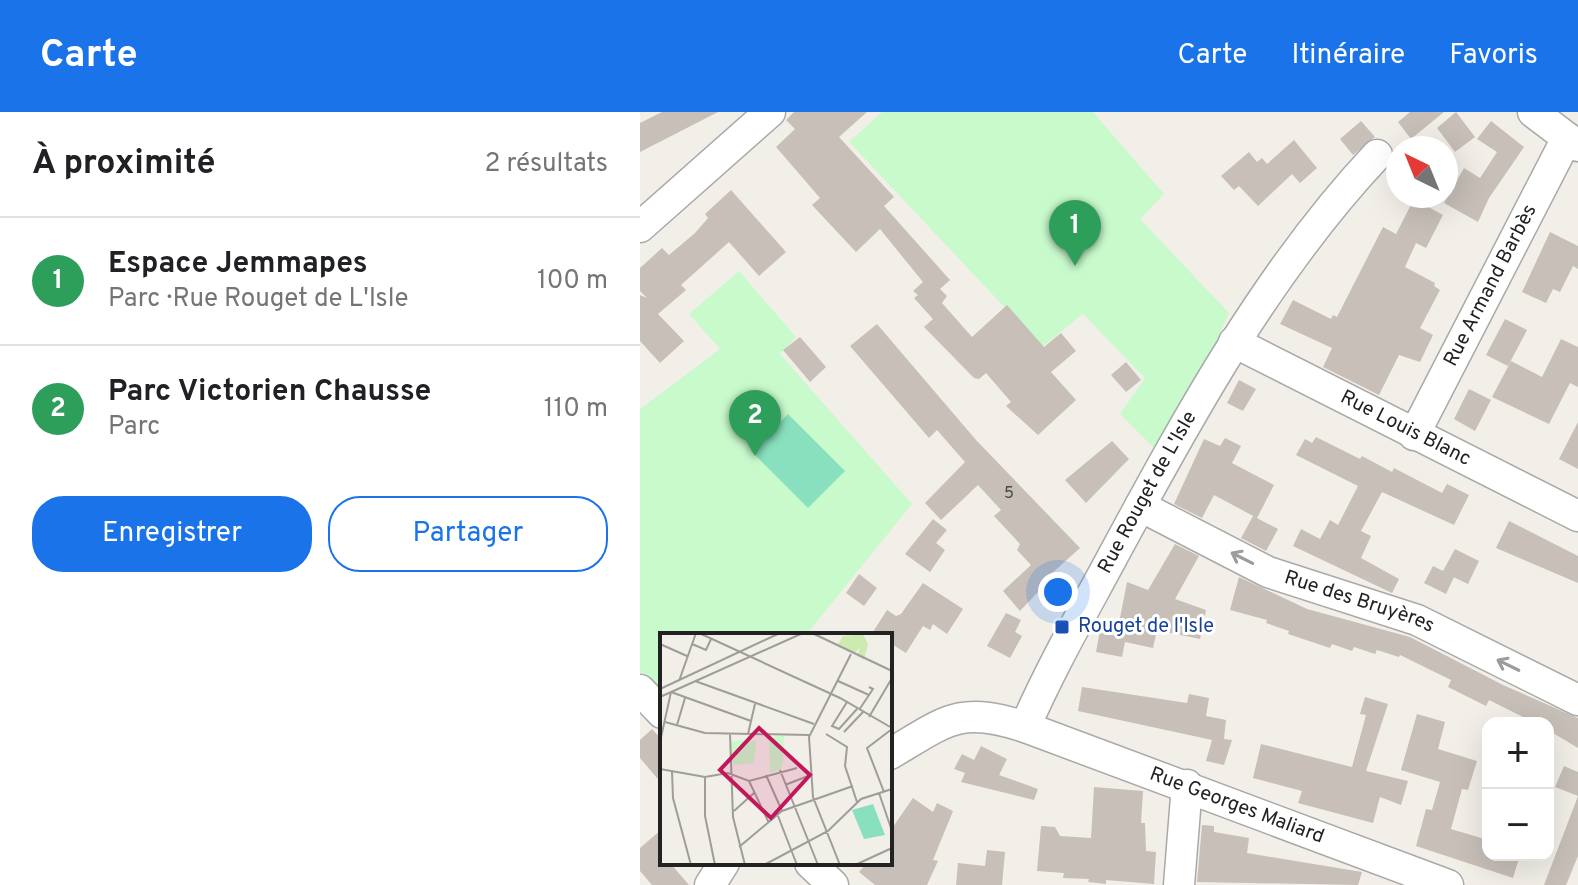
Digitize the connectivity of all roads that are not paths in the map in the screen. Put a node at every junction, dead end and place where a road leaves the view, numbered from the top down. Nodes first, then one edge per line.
1 (770, 112) edge
2 (1533, 112) edge
3 (1572, 142) edge
4 (1377, 155) dead end
5 (640, 227) edge
6 (1234, 342) junction
7 (1414, 435) junction
8 (1140, 506) junction
9 (1578, 516) edge
10 (640, 690) edge
11 (1578, 700) edge
12 (660, 711) edge
13 (1025, 727) junction
14 (892, 753) edge
15 (1187, 785) junction
16 (723, 865) edge
17 (812, 865) edge
18 (1404, 876) edge
19 (710, 885) edge
20 (833, 885) edge
21 (1179, 885) edge
22 (1448, 885) edge

1 - 5 street
2 - 3 street
3 - 7 street, Rue Armand Barbès
4 - 6 street, Rue Rouget de L'Isle
6 - 7 street, Rue Louis Blanc
6 - 8 street, Rue Rouget de L'Isle
7 - 9 street, Rue Louis Blanc
11 -> 8 street, Rue des Bruyères
8 - 13 street, Rue Rouget de L'Isle
10 - 12 street
13 - 14 street
13 - 15 street, Rue Georges Maliard
15 - 18 street, Rue Georges Maliard
15 - 21 street
16 - 19 street
17 - 20 street
18 - 22 street, Rue Georges Maliard

